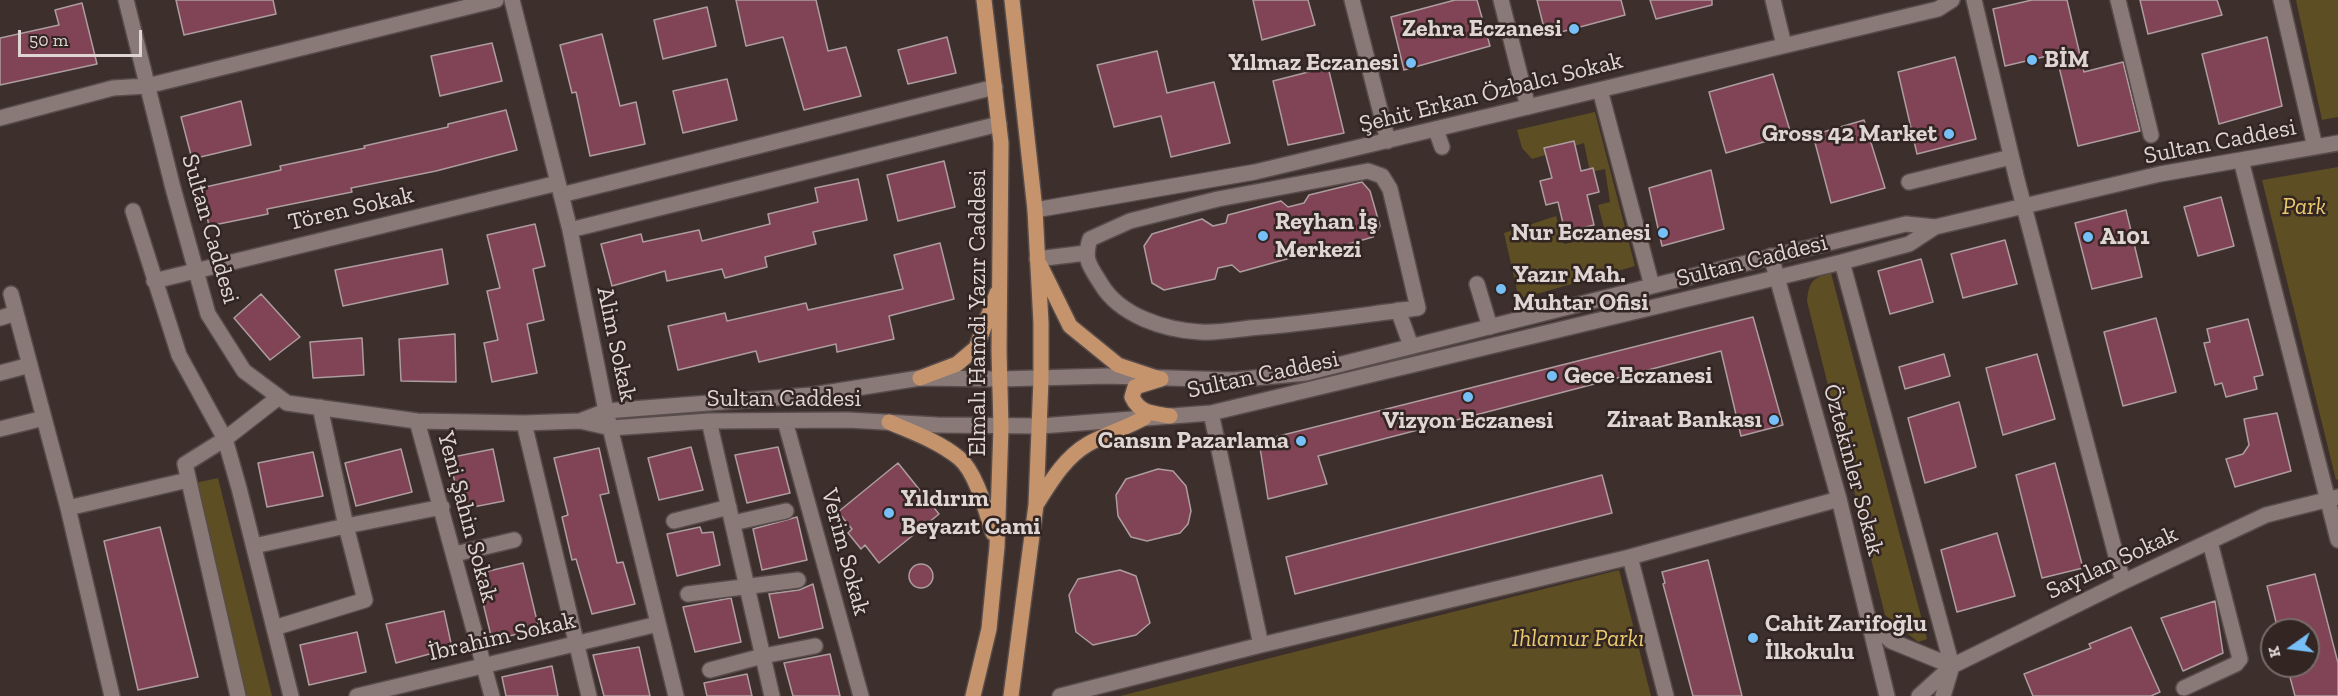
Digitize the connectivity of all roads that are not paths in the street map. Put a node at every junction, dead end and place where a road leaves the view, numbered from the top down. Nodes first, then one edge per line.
1 (126, 0) edge
2 (496, 0) edge
3 (512, 0) edge
4 (984, 0) edge
5 (1012, 0) edge
6 (1352, 0) edge
7 (1501, 0) edge
8 (1773, 0) edge
9 (1952, 0) edge
10 (1974, 0) edge
11 (2118, 0) edge
12 (2282, 0) edge
13 (1784, 45) junction
14 (147, 86) junction
15 (995, 87) junction
16 (1600, 90) junction
17 (1528, 107) junction
18 (0, 118) edge
19 (999, 124) junction
20 (1436, 130) junction
21 (2151, 135) dead end
22 (1389, 141) junction
23 (2338, 142) edge
24 (1442, 147) dead end
25 (2315, 147) junction
26 (2011, 157) junction
27 (2241, 160) junction
28 (1281, 166) junction
29 (1909, 182) dead end
30 (1285, 187) junction
31 (560, 189) junction
32 (2025, 207) junction
33 (1035, 210) junction
34 (134, 211) dead end
35 (1935, 227) junction
36 (570, 230) junction
37 (1086, 252) junction
38 (1771, 256) junction
39 (1037, 259) junction
40 (1842, 261) junction
41 (196, 269) junction
42 (1777, 278) junction
43 (154, 281) junction
44 (1001, 282) junction
45 (1477, 284) dead end
46 (1652, 286) junction
47 (11, 294) dead end
48 (1398, 310) junction
49 (16, 313) junction
50 (0, 318) edge
51 (1490, 327) junction
52 (1411, 346) junction
53 (30, 365) junction
54 (0, 373) edge
55 (920, 378) junction
56 (1162, 378) junction
57 (1001, 379) junction
58 (1041, 379) junction
59 (279, 397) junction
60 (320, 407) junction
61 (606, 411) junction
62 (1211, 413) junction
63 (1170, 416) junction
64 (44, 417) junction
65 (1144, 418) junction
66 (417, 421) junction
67 (580, 421) junction
68 (709, 421) junction
69 (785, 421) junction
70 (888, 422) junction
71 (524, 423) junction
72 (1041, 426) junction
73 (1001, 427) junction
74 (611, 428) junction
75 (0, 429) edge
76 (225, 439) junction
77 (188, 480) junction
78 (2332, 498) edge
79 (1839, 499) junction
80 (1036, 505) junction
81 (442, 507) junction
82 (729, 507) junction
83 (68, 508) junction
84 (786, 511) dead end
85 (674, 521) dead end
86 (733, 523) junction
87 (346, 526) junction
88 (514, 540) dead end
89 (2338, 540) edge
90 (2210, 542) junction
91 (254, 546) junction
92 (997, 547) junction
93 (455, 554) junction
94 (1630, 556) junction
95 (798, 580) dead end
96 (2123, 582) junction
97 (748, 587) junction
98 (688, 594) dead end
99 (1868, 620) junction
100 (658, 624) junction
101 (274, 628) junction
102 (576, 643) junction
103 (1260, 645) junction
104 (815, 646) dead end
105 (763, 656) junction
106 (484, 664) junction
107 (1952, 666) junction
108 (710, 670) dead end
109 (2184, 688) dead end
110 (112, 696) edge
111 (238, 696) edge
112 (291, 696) edge
113 (357, 696) edge
114 (492, 696) edge
115 (590, 696) edge
116 (676, 696) edge
117 (772, 696) edge
118 (861, 696) edge
119 (973, 696) edge
120 (1011, 696) edge
121 (1059, 696) edge
122 (1666, 696) edge
123 (1887, 696) edge
124 (1919, 696) edge
125 (1943, 696) edge

1 - 14 street, Sultan Caddesi
2 - 14 street
3 - 31 street, Alim Sokak
4 - 15 main road, Elmalı Hamdi Yazır Caddesi
5 - 33 main road
6 - 22 street
7 - 17 street
8 - 13 street
9 - 13 street, Şehit Erkan Özbalcı Sokak
10 - 26 street
11 - 21 street
12 - 25 street
13 - 16 street, Şehit Erkan Özbalcı Sokak
14 - 18 street
14 - 41 street, Sultan Caddesi
15 - 19 main road, Elmalı Hamdi Yazır Caddesi
15 - 31 street, Tören Sokak
16 - 17 street, Şehit Erkan Özbalcı Sokak
16 - 46 street
17 - 20 street, Şehit Erkan Özbalcı Sokak
19 - 36 street
19 - 44 main road, Elmalı Hamdi Yazır Caddesi
20 - 22 street, Şehit Erkan Özbalcı Sokak
20 - 24 street
22 - 28 street, Şehit Erkan Özbalcı Sokak
23 - 25 street, Sultan Caddesi
25 - 27 street, Sultan Caddesi
26 - 29 street
26 - 32 street
27 - 32 street, Sultan Caddesi
27 - 78 street
28 - 30 street
28 - 33 street, Şehit Erkan Özbalcı Sokak
30 - 37 street
30 - 48 street
31 - 36 street, Alim Sokak
31 - 41 street, Tören Sokak
32 - 35 street, Sultan Caddesi
32 - 96 street
33 - 39 main road
34 - 43 street
35 - 38 street, Sultan Caddesi
35 - 40 street, Sultan Caddesi
36 - 61 street, Alim Sokak
37 - 39 street
37 - 48 street
38 - 42 street, Öztekinler Sokak
38 - 46 street, Sultan Caddesi
39 - 56 main road
39 - 58 main road
40 - 42 street, Sultan Caddesi
40 - 107 street
41 - 43 street, Tören Sokak
41 - 59 street, Sultan Caddesi
42 - 62 street, Sultan Caddesi
42 - 79 street, Öztekinler Sokak
43 - 76 street
44 - 55 main road
44 - 57 main road, Elmalı Hamdi Yazır Caddesi
45 - 51 street
46 - 51 street, Sultan Caddesi
47 - 49 street
48 - 52 street
49 - 50 street
49 - 53 street
51 - 52 street, Sultan Caddesi
52 - 56 street, Sultan Caddesi
53 - 54 street
53 - 64 street
55 - 57 street, Sultan Caddesi
55 - 61 street, Sultan Caddesi
56 - 58 street, Sultan Caddesi
56 - 63 main road
57 - 58 street, Sultan Caddesi
57 - 73 main road, Elmalı Hamdi Yazır Caddesi
58 - 72 main road
59 - 60 street, Sultan Caddesi
59 - 76 street
60 - 66 street, Sultan Caddesi
60 - 87 street
61 - 67 street, Sultan Caddesi
61 - 74 street, Alim Sokak
62 - 63 street, Sultan Caddesi
62 - 103 street
63 - 65 street, Sultan Caddesi
64 - 75 street
64 - 83 street
65 - 72 street, Sultan Caddesi
65 - 80 main road
66 - 71 street, Sultan Caddesi
66 - 81 street, Yeni Şahin Sokak
67 - 71 street, Sultan Caddesi
67 - 74 street, Sultan Caddesi
68 - 69 street, Sultan Caddesi
68 - 74 street, Sultan Caddesi
68 - 82 street
69 - 70 street, Sultan Caddesi
69 - 118 street, Verim Sokak
70 - 73 street, Sultan Caddesi
70 - 92 main road
71 - 102 street
72 - 73 street, Sultan Caddesi
72 - 80 main road
73 - 92 main road, Elmalı Hamdi Yazır Caddesi
74 - 100 street, Alim Sokak
76 - 77 street
76 - 91 street
77 - 83 street
77 - 111 street
78 - 89 street
78 - 90 street, Sayılan Sokak
79 - 94 street
79 - 99 street, Öztekinler Sokak
80 - 120 main road
81 - 87 street
81 - 93 street, Yeni Şahin Sokak
82 - 85 street
82 - 86 street
83 - 110 street
84 - 86 street
86 - 97 street
87 - 91 street
87 - 101 street
88 - 93 street
90 - 96 street, Sayılan Sokak
90 - 109 street
91 - 101 street
92 - 119 main road, Elmalı Hamdi Yazır Caddesi
93 - 106 street, Yeni Şahin Sokak
94 - 103 street
94 - 122 street
95 - 97 street
96 - 107 street, Sayılan Sokak
97 - 98 street
97 - 105 street
99 - 107 street
99 - 123 street, Öztekinler Sokak
100 - 102 street, İbrahim Sokak
100 - 116 street, Alim Sokak
101 - 112 street
102 - 106 street, İbrahim Sokak
102 - 115 street
103 - 121 street
104 - 105 street
105 - 108 street
105 - 117 street
106 - 113 street, İbrahim Sokak
106 - 114 street, Yeni Şahin Sokak
107 - 124 street, Sayılan Sokak
107 - 125 street

